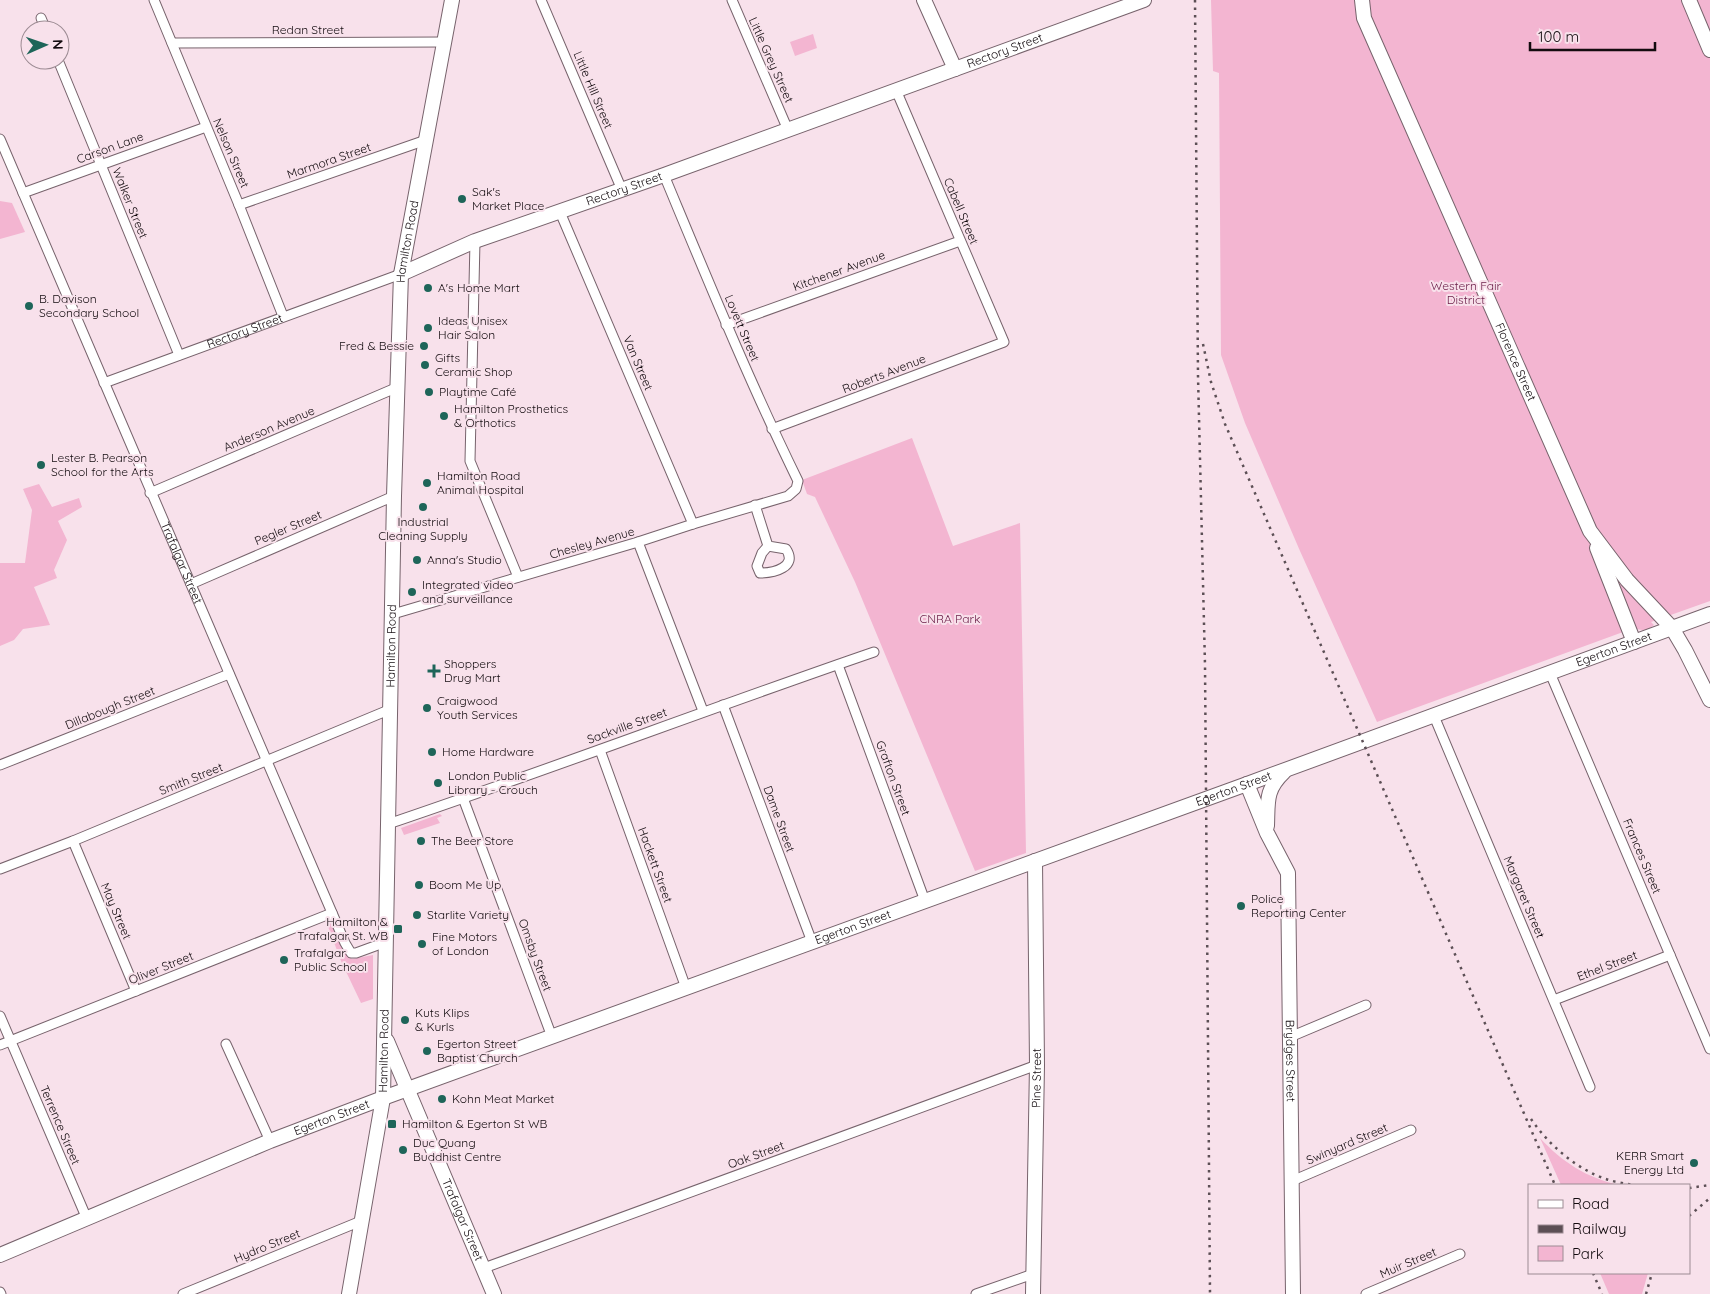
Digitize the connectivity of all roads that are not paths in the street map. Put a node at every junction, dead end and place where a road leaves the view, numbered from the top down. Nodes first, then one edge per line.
1 (154, 0) edge
2 (452, 0) edge
3 (541, 0) edge
4 (732, 0) edge
5 (924, 0) edge
6 (1144, 0) edge
7 (1356, 0) edge
8 (1362, 0) edge
9 (1688, 0) edge
10 (1364, 18) junction
11 (444, 42) junction
12 (172, 43) junction
13 (1710, 50) edge
14 (955, 69) junction
15 (62, 70) edge
16 (896, 90) junction
17 (206, 127) junction
18 (788, 130) junction
19 (0, 139) edge
20 (426, 140) junction
21 (100, 164) junction
22 (664, 175) junction
23 (622, 190) junction
24 (23, 193) junction
25 (239, 205) junction
26 (560, 212) junction
27 (475, 241) junction
28 (960, 241) junction
29 (401, 274) junction
30 (283, 316) junction
31 (726, 325) junction
32 (1004, 342) joint
33 (179, 355) junction
34 (104, 383) junction
35 (398, 387) junction
36 (772, 429) junction
37 (796, 489) joint
38 (150, 493) junction
39 (394, 496) junction
40 (755, 505) junction
41 (693, 524) junction
42 (1590, 531) junction
43 (638, 542) junction
44 (768, 546) dead end
45 (518, 577) junction
46 (192, 584) junction
47 (392, 614) junction
48 (1710, 614) edge
49 (1672, 628) junction
50 (1634, 642) junction
51 (874, 652) dead end
52 (838, 664) junction
53 (1550, 673) junction
54 (229, 674) junction
55 (1710, 700) edge
56 (724, 705) junction
57 (391, 709) junction
58 (703, 712) junction
59 (1434, 716) junction
60 (600, 750) junction
61 (267, 761) junction
62 (0, 765) edge
63 (1286, 770) junction
64 (1247, 784) junction
65 (463, 798) junction
66 (388, 824) junction
67 (1268, 833) junction
68 (73, 841) junction
69 (1036, 861) junction
70 (0, 869) edge
71 (925, 901) junction
72 (332, 913) junction
73 (386, 942) junction
74 (812, 942) junction
75 (1670, 956) junction
76 (686, 988) junction
77 (136, 991) junction
78 (1554, 1000) junction
79 (1366, 1005) dead end
80 (0, 1016) edge
81 (384, 1036) junction
82 (552, 1037) junction
83 (1290, 1037) junction
84 (10, 1041) junction
85 (226, 1044) dead end
86 (0, 1046) edge
87 (1710, 1049) edge
88 (1036, 1065) junction
89 (1590, 1087) dead end
90 (406, 1090) junction
91 (382, 1098) junction
92 (1411, 1130) dead end
93 (270, 1140) junction
94 (1292, 1181) junction
95 (87, 1219) junction
96 (361, 1221) junction
97 (1460, 1254) dead end
98 (0, 1255) edge
99 (484, 1268) junction
100 (1033, 1274) junction
101 (183, 1294) edge
102 (349, 1294) edge
103 (494, 1294) edge
104 (976, 1294) edge
105 (1033, 1294) edge
106 (1293, 1294) edge
107 (1366, 1294) edge

1 - 12 street, Nelson Street
2 - 11 street, Hamilton Road
3 - 23 street, Little Hill Street
4 - 18 street, Little Grey Street
5 - 14 street
6 - 14 street, Rectory Street
7 - 10 street
8 - 10 street, Florence Street
9 - 13 street
10 - 42 street, Florence Street
11 - 12 street, Redan Street
11 - 20 street, Hamilton Road
12 - 17 street, Nelson Street
14 - 16 street, Rectory Street
15 - 21 street, Walker Street
16 - 18 street, Rectory Street
16 - 28 street, Cabell Street
17 - 21 street, Carson Lane
17 - 25 street, Nelson Street
18 - 22 street, Rectory Street
19 - 24 street, Trafalgar Street
20 - 25 street, Marmora Street
20 - 29 street, Hamilton Road
21 - 24 street, Carson Lane
21 - 33 street, Walker Street
22 - 23 street, Rectory Street
22 - 31 street, Lovett Street
23 - 26 street, Rectory Street
24 - 34 street, Trafalgar Street
25 - 30 street, Nelson Street
26 - 27 street, Rectory Street
26 - 41 street, Van Street
27 - 29 street, Rectory Street
27 - 45 street
28 - 31 street, Kitchener Avenue
28 - 32 street, Cabell Street
29 - 30 street, Rectory Street
29 - 35 street, Hamilton Road
30 - 33 street, Rectory Street
31 - 36 street, Lovett Street
32 - 36 street, Roberts Avenue
33 - 34 street, Rectory Street
34 - 38 street, Trafalgar Street
35 - 38 street, Anderson Avenue
35 - 39 street, Hamilton Road
36 - 37 street, Lovett Street
37 - 40 street, Chesley Avenue
38 - 46 street, Trafalgar Street
39 - 46 street, Pegler Street
39 - 47 street, Hamilton Road
40 - 41 street, Chesley Avenue
40 - 44 street
41 - 43 street, Chesley Avenue
42 - 49 street, Florence Street
42 - 50 street
43 - 45 street, Chesley Avenue
43 - 58 street
45 - 47 street, Chesley Avenue
46 - 54 street, Trafalgar Street
47 - 57 street, Hamilton Road
48 - 49 street, Egerton Street
49 - 50 street, Egerton Street
49 - 55 street, Florence Street
50 - 53 street, Egerton Street
51 - 52 street, Sackville Street
52 - 56 street, Sackville Street
52 - 71 street, Grafton Street
53 - 59 street, Egerton Street
53 - 75 street, Frances Street
54 - 61 street, Trafalgar Street
54 - 62 street, Dillabough Street
56 - 58 street, Sackville Street
56 - 74 street, Dame Street
57 - 61 street, Smith Street
57 - 66 street, Hamilton Road
58 - 60 street, Sackville Street
59 - 63 street, Egerton Street
59 - 78 street, Margaret Street
60 - 65 street, Sackville Street
60 - 76 street, Hackett Street
61 - 68 street, Smith Street
61 - 72 street, Trafalgar Street
63 - 64 street, Egerton Street
63 - 67 street
64 - 67 street, Brydges Street
64 - 69 street, Egerton Street
65 - 66 street, Sackville Street
65 - 82 street, Omsby Street
66 - 73 street, Hamilton Road
67 - 83 street, Brydges Street
68 - 70 street, Smith Street
68 - 77 street, May Street
69 - 71 street, Egerton Street
69 - 88 street, Pine Street
71 - 74 street, Egerton Street
72 - 73 street, Trafalgar Street
72 - 77 street, Oliver Street
73 - 81 street, Hamilton Road
74 - 76 street, Egerton Street
75 - 78 street, Ethel Street
75 - 87 street, Frances Street
76 - 82 street, Egerton Street
77 - 84 street, Oliver Street
78 - 89 street, Margaret Street
79 - 83 street
80 - 84 street, Terrence Street
81 - 90 street, Trafalgar Street
81 - 91 street, Hamilton Road
82 - 90 street, Egerton Street
83 - 94 street, Brydges Street
84 - 86 street, Oliver Street
84 - 95 street, Terrence Street
85 - 93 street
88 - 99 street, Oak Street
88 - 100 street, Pine Street
90 - 91 street, Egerton Street
90 - 99 street, Trafalgar Street
91 - 93 street, Egerton Street
91 - 96 street, Hamilton Road
92 - 94 street, Swinyard Street
93 - 95 street, Egerton Street
94 - 106 street, Brydges Street
95 - 98 street, Egerton Street
96 - 101 street, Hydro Street
96 - 102 street, Hamilton Road
97 - 107 street, Muir Street
99 - 103 street, Trafalgar Street
100 - 104 street
100 - 105 street, Pine Street

